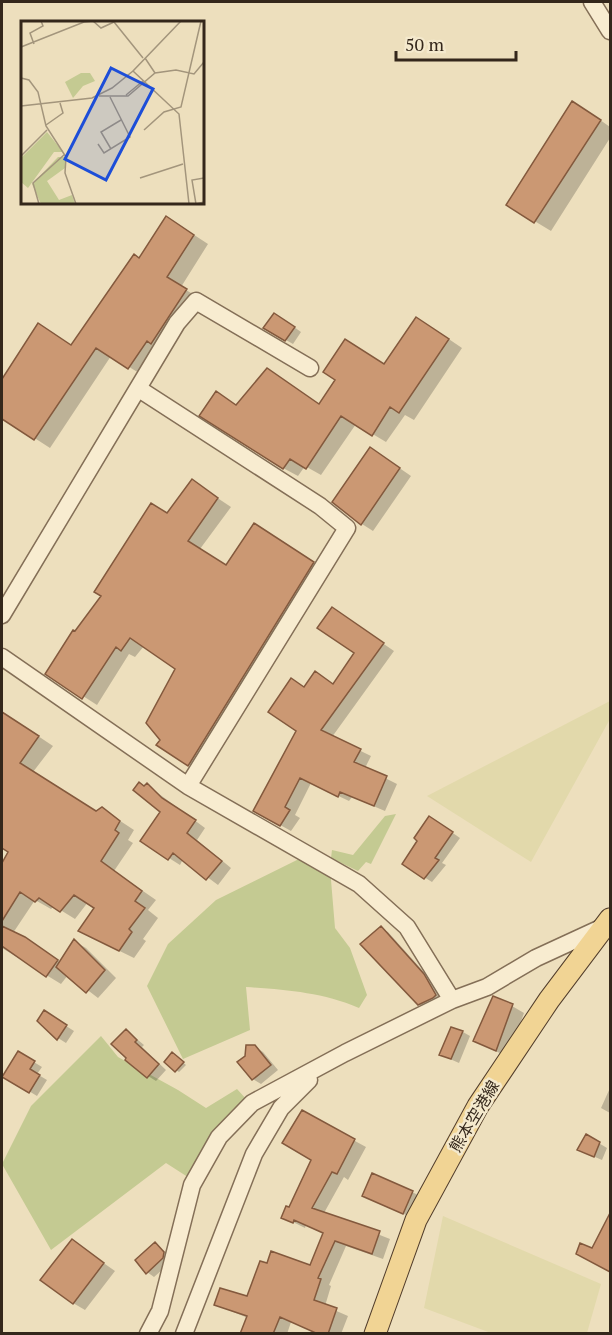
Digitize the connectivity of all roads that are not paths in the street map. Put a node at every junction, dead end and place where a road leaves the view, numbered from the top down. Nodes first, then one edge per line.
1 (592, 2) edge
2 (610, 31) edge
3 (310, 368) dead end
4 (139, 389) junction
5 (2, 615) edge
6 (2, 657) edge
7 (188, 786) junction
8 (606, 924) edge
9 (452, 1000) junction
10 (324, 1065) junction
11 (148, 1334) edge
12 (184, 1334) edge
13 (375, 1334) edge

1 - 2 street
3 - 4 street
4 - 5 street
4 - 7 street
6 - 7 street
7 - 9 street
8 - 9 street
8 - 13 main road, 熊本空港線
9 - 10 street
10 - 11 street
10 - 12 street

